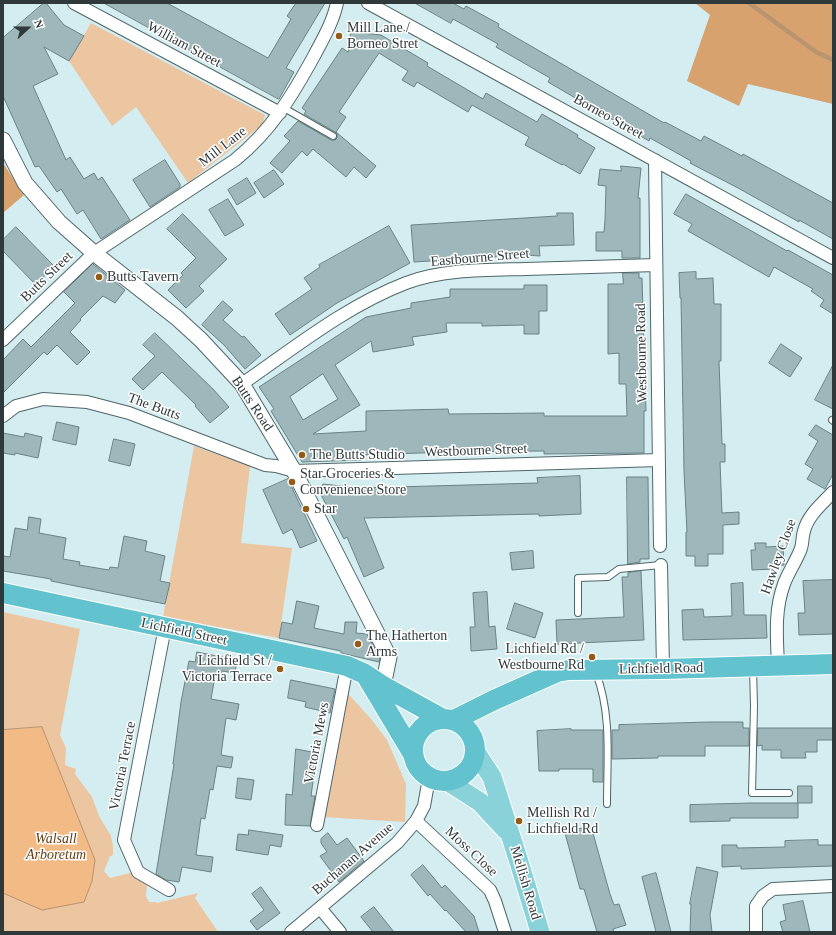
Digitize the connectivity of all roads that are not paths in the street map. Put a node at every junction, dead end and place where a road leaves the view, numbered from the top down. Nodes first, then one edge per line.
1 (74, 3) edge
2 (337, 3) edge
3 (368, 3) edge
4 (282, 110) junction
5 (333, 136) dead end
6 (3, 140) edge
7 (655, 160) junction
8 (94, 253) junction
9 (833, 258) edge
10 (656, 265) junction
11 (3, 340) edge
12 (242, 384) junction
13 (3, 416) edge
14 (659, 460) junction
15 (294, 471) junction
16 (833, 492) edge
17 (660, 546) dead end
18 (661, 565) joint
19 (3, 593) edge
20 (578, 613) dead end
21 (165, 627) junction
22 (833, 664) edge
23 (778, 666) junction
24 (753, 667) junction
25 (662, 669) junction
26 (356, 670) junction
27 (595, 670) junction
28 (384, 686) junction
29 (494, 700) junction
30 (448, 719) junction
31 (474, 744) junction
32 (413, 754) junction
33 (438, 779) junction
34 (789, 794) dead end
35 (607, 804) dead end
36 (416, 821) junction
37 (317, 824) dead end
38 (510, 834) junction
39 (833, 886) edge
40 (169, 890) dead end
41 (320, 908) junction
42 (291, 932) edge
43 (340, 932) edge
44 (505, 932) edge
45 (540, 932) edge
46 (756, 932) edge

1 - 4 street, William Street
2 - 4 street, Mill Lane
3 - 7 street, Borneo Street
4 - 5 lane
4 - 8 street, Mill Lane
6 - 8 street, Butts Road
7 - 9 street, Borneo Street
7 - 10 street, Westbourne Road
8 - 11 street, Butts Street
8 - 12 street, Butts Road
10 - 12 street, Eastbourne Street
10 - 14 street, Westbourne Road
12 - 15 street, Butts Road
13 - 15 street, The Butts
14 - 15 street, Westbourne Street
14 - 17 street, Westbourne Road
15 - 28 street, Butts Road
16 - 23 street, Hawley Close
18 - 20 lane
18 - 25 street
19 - 21 highway, Lichfield Street
21 - 26 highway, Lichfield Street
21 - 40 street, Victoria Terrace
22 - 23 highway, Lichfield Road
23 - 24 highway, Lichfield Road
24 - 25 highway, Lichfield Road
24 - 34 lane
25 - 27 highway, Lichfield Road
26 - 28 highway, Lichfield Street
26 - 32 highway
26 - 37 street, Victoria Mews
27 - 29 highway, Lichfield Road
27 - 35 lane
28 - 30 highway, Lichfield Street
29 - 30 highway, Lichfield Road
29 - 31 highway
30 - 31 highway
30 - 32 highway
31 - 33 highway
31 - 38 main road, Mellish Road
32 - 33 highway
33 - 36 street, Buchanan Avenue
33 - 38 main road, Mellish Road
36 - 41 street, Buchanan Avenue
36 - 44 street, Moss Close
38 - 45 main road, Mellish Road
39 - 46 street
41 - 42 street, Buchanan Avenue
41 - 43 street

